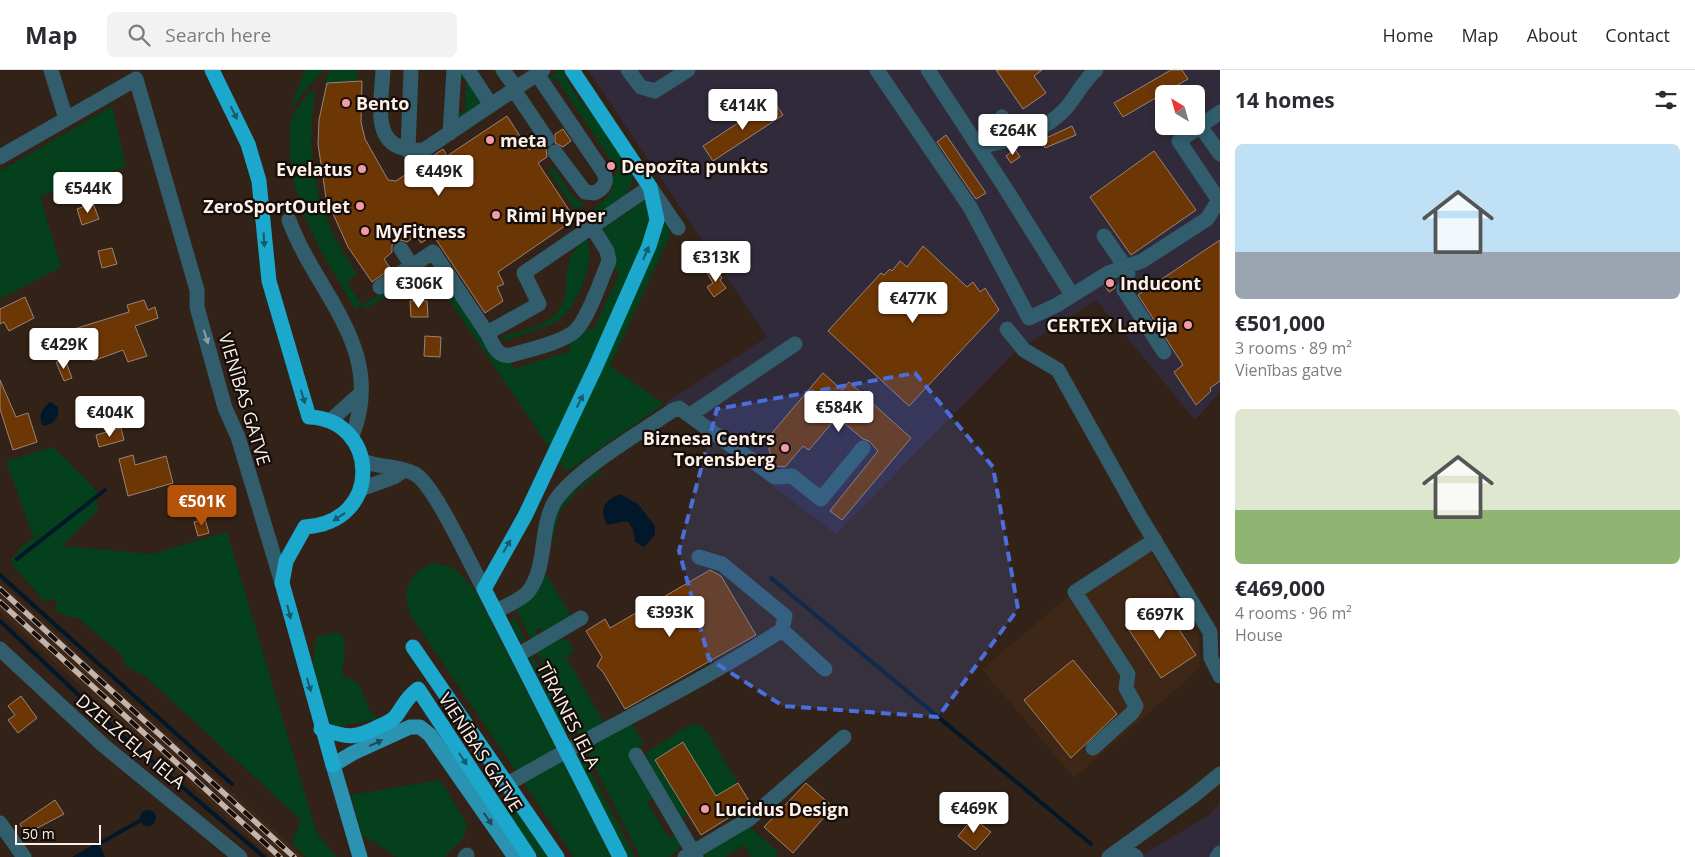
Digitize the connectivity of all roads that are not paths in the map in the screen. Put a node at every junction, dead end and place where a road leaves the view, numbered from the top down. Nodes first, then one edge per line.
1 (51, 70) edge
2 (212, 70) edge
3 (383, 70) edge
4 (411, 70) edge
5 (454, 70) edge
6 (468, 70) edge
7 (503, 70) edge
8 (572, 70) edge
9 (628, 70) edge
10 (688, 70) edge
11 (877, 70) edge
12 (928, 70) edge
13 (1096, 70) edge
14 (539, 72) edge
15 (515, 89) junction
16 (491, 104) junction
17 (1220, 112) edge
18 (1002, 117) dead end
19 (66, 119) junction
20 (1205, 122) edge
21 (450, 133) junction
22 (1205, 133) edge
23 (1187, 135) edge
24 (1006, 141) junction
25 (979, 147) junction
26 (408, 151) junction
27 (1220, 154) edge
28 (0, 157) edge
29 (650, 187) junction
30 (1220, 200) edge
31 (289, 220) dead end
32 (592, 227) junction
33 (678, 228) dead end
34 (1104, 236) dead end
35 (401, 249) dead end
36 (412, 266) junction
37 (1126, 268) junction
38 (380, 287) dead end
39 (1072, 295) junction
40 (1007, 328) dead end
41 (487, 333) junction
42 (795, 344) dead end
43 (1164, 352) dead end
44 (360, 394) junction
45 (690, 415) junction
46 (330, 421) junction
47 (352, 436) junction
48 (863, 448) dead end
49 (362, 461) junction
50 (404, 470) junction
51 (361, 489) junction
52 (1154, 540) junction
53 (699, 557) dead end
54 (282, 583) junction
55 (484, 589) junction
56 (496, 612) junction
57 (581, 618) dead end
58 (782, 630) junction
59 (413, 647) dead end
60 (0, 649) edge
61 (518, 656) junction
62 (825, 669) dead end
63 (1220, 676) edge
64 (322, 729) junction
65 (844, 737) dead end
66 (1093, 748) dead end
67 (565, 749) junction
68 (636, 755) dead end
69 (333, 766) junction
70 (1220, 774) edge
71 (506, 785) junction
72 (0, 824) edge
73 (1123, 848) junction
74 (1220, 853) edge
75 (691, 855) edge
76 (24, 857) edge
77 (240, 857) edge
78 (360, 857) edge
79 (515, 857) edge
80 (529, 857) edge
81 (557, 857) edge
82 (620, 857) edge
83 (1109, 857) edge
84 (1136, 857) edge
85 (1217, 857) edge

1 - 19 street
2 -> 46 highway
3 - 26 street
4 - 26 street
5 - 21 street
6 - 16 street
7 - 15 street
8 - 29 highway
9 - 10 street
11 - 39 street
12 - 25 street
13 - 24 street
14 - 15 street
14 - 15 street
15 - 16 street
16 - 21 street
17 - 20 street
18 - 24 street
19 - 28 street
19 -> 54 street, VIENĪBAS GATVE
21 - 26 street
22 - 27 street
23 - 30 street
24 - 25 street
25 - 39 street
29 - 32 street
29 - 33 street
55 -> 29 highway
30 - 37 street
31 - 44 street
32 - 41 street
32 - 41 street
34 - 37 street
35 - 36 street
36 - 38 street
36 - 41 street
37 - 39 street
37 - 43 street
40 - 52 street
42 - 45 street
44 - 46 street
44 - 47 street
45 - 48 street
45 - 56 street
46 - 47 highway
47 - 49 highway
49 - 50 street
49 - 51 highway
50 - 51 street
50 - 55 street
51 -> 54 highway
52 - 63 street
52 - 66 street
53 - 58 street
54 -> 64 highway, VIENĪBAS GATVE
55 - 56 highway, TĪRAINES IELA
56 - 61 highway, TĪRAINES IELA
57 - 61 street
58 - 62 street
58 - 67 street
59 - 71 highway, VIENĪBAS GATVE
60 - 77 street, DZELZCEĻA IELA
61 - 67 highway, TĪRAINES IELA
64 - 69 highway, VIENĪBAS GATVE
64 -> 80 highway, VIENĪBAS GATVE
65 - 75 street
67 - 71 street
67 - 82 highway, TĪRAINES IELA
68 - 75 street
69 - 78 main road, VIENĪBAS GATVE
69 -> 79 main road, VIENĪBAS GATVE
70 - 73 street
71 - 81 highway, VIENĪBAS GATVE
72 - 76 street
73 - 83 street
73 - 84 street
74 - 85 street

